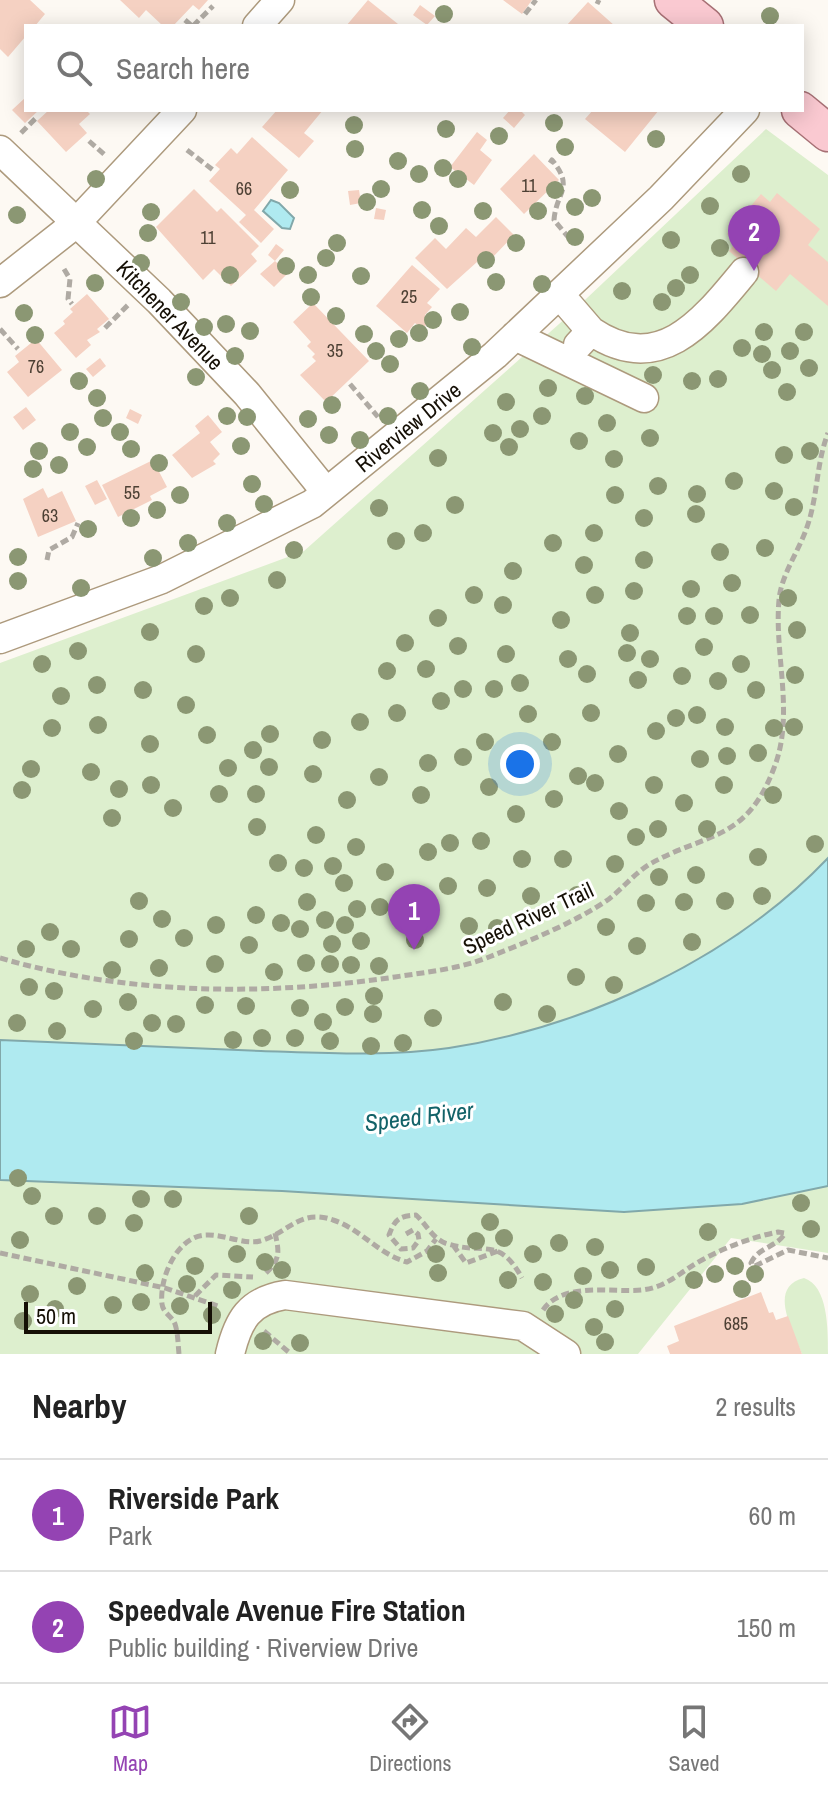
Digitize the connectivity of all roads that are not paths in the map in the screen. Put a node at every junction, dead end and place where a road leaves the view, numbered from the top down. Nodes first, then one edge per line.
1 (280, 0) edge
2 (673, 0) edge
3 (259, 24) edge
4 (703, 24) edge
5 (180, 112) edge
6 (743, 112) edge
7 (802, 112) edge
8 (828, 133) edge
9 (10, 142) edge
10 (75, 224) junction
11 (744, 272) dead end
12 (0, 283) edge
13 (560, 295) junction
14 (591, 331) junction
15 (515, 336) junction
16 (564, 358) junction
17 (644, 398) dead end
18 (326, 492) junction
19 (0, 639) edge
20 (230, 1354) edge
21 (566, 1354) edge

1 - 3 street
2 - 4 main road
5 - 10 street
6 - 13 street, Riverview Drive
7 - 8 main road
9 - 10 street, Kitchener Avenue
10 - 12 street
10 - 18 street, Kitchener Avenue
11 - 14 street
13 - 14 street
13 - 15 street, Riverview Drive
14 - 16 street
15 - 16 street
15 - 18 street, Riverview Drive
16 - 17 street
18 - 19 street, Riverview Drive
20 - 21 street

